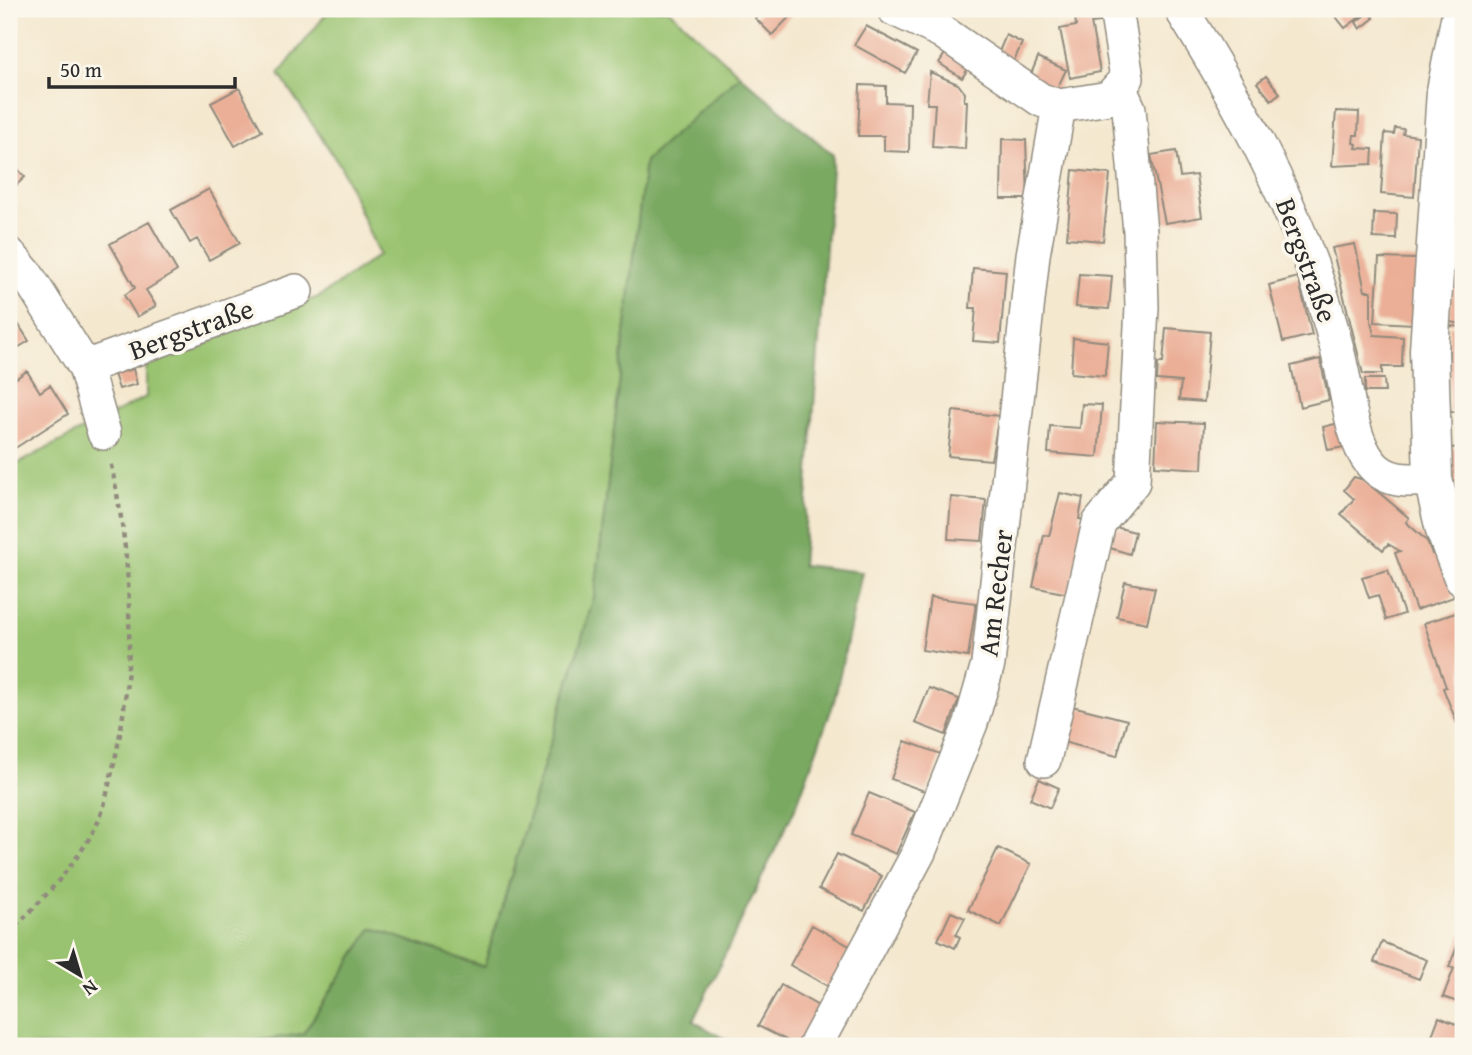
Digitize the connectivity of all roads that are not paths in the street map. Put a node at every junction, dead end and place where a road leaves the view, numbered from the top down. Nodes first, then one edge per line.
1 (894, 9) edge
2 (1116, 9) edge
3 (1181, 9) edge
4 (1462, 9) edge
5 (1120, 89) junction
6 (1059, 106) junction
7 (9, 254) edge
8 (296, 291) dead end
9 (85, 367) junction
10 (104, 433) road end
11 (1433, 479) junction
12 (1463, 577) edge
13 (1044, 760) dead end
14 (815, 1046) edge

1 - 6 street
2 - 5 street
3 - 11 street, Bergstraße
4 - 11 main road
5 - 6 street
5 - 13 street
6 - 14 street, Am Recher
7 - 9 street
8 - 9 street, Bergstraße
9 - 10 street
11 - 12 main road

